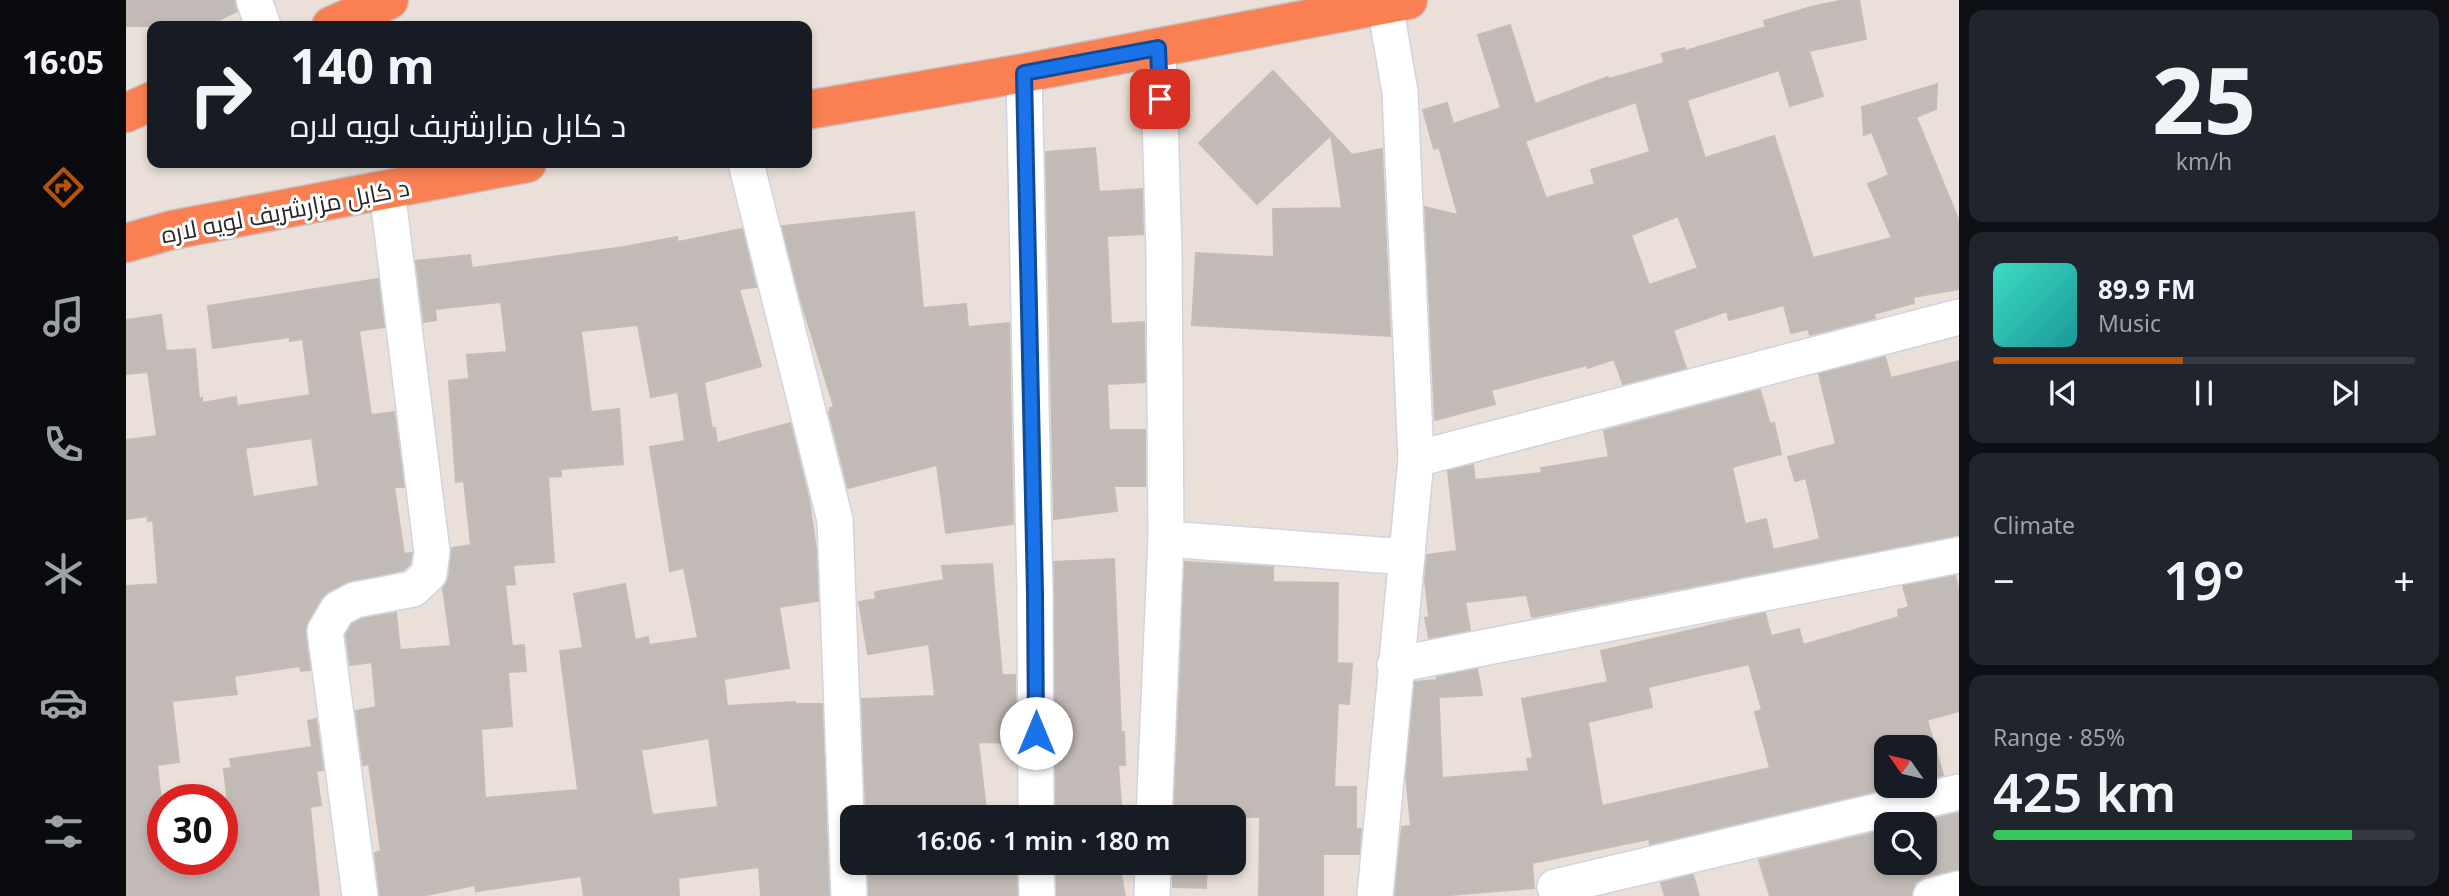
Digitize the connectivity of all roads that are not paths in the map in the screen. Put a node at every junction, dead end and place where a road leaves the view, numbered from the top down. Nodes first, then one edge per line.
1 (254, 0) edge
2 (389, 0) edge
3 (1397, 2) edge
4 (261, 21) edge
5 (342, 21) edge
6 (1158, 48) junction
7 (1024, 73) junction
8 (147, 103) edge
9 (812, 109) edge
10 (126, 113) edge
11 (501, 168) edge
12 (747, 168) edge
13 (387, 190) junction
14 (126, 243) edge
15 (1959, 317) edge
16 (1416, 459) junction
17 (1166, 539) junction
18 (1959, 555) edge
19 (1407, 556) junction
20 (1395, 666) junction
21 (1959, 792) edge
22 (1036, 805) edge
23 (1155, 805) edge
24 (1036, 875) edge
25 (1153, 875) edge
26 (1555, 887) dead end
27 (1959, 889) edge
28 (360, 896) edge
29 (849, 896) edge
30 (1037, 896) edge
31 (1152, 896) edge
32 (1375, 896) edge
33 (1931, 896) edge

1 - 4 street
2 - 5 highway
3 - 6 highway
3 - 16 street
6 - 7 highway
6 - 17 street
7 - 9 highway
7 - 22 street
8 - 10 highway
11 - 13 highway, د کابل مزارشریف لویه لاره
12 - 29 street
13 - 14 highway, د کابل مزارشریف لویه لاره
13 - 28 street
15 - 16 street
16 - 19 street
17 - 19 street
17 - 23 street
18 - 20 street
19 - 20 street
20 - 32 street
21 - 26 street
24 - 30 street
25 - 31 street
27 - 33 street

